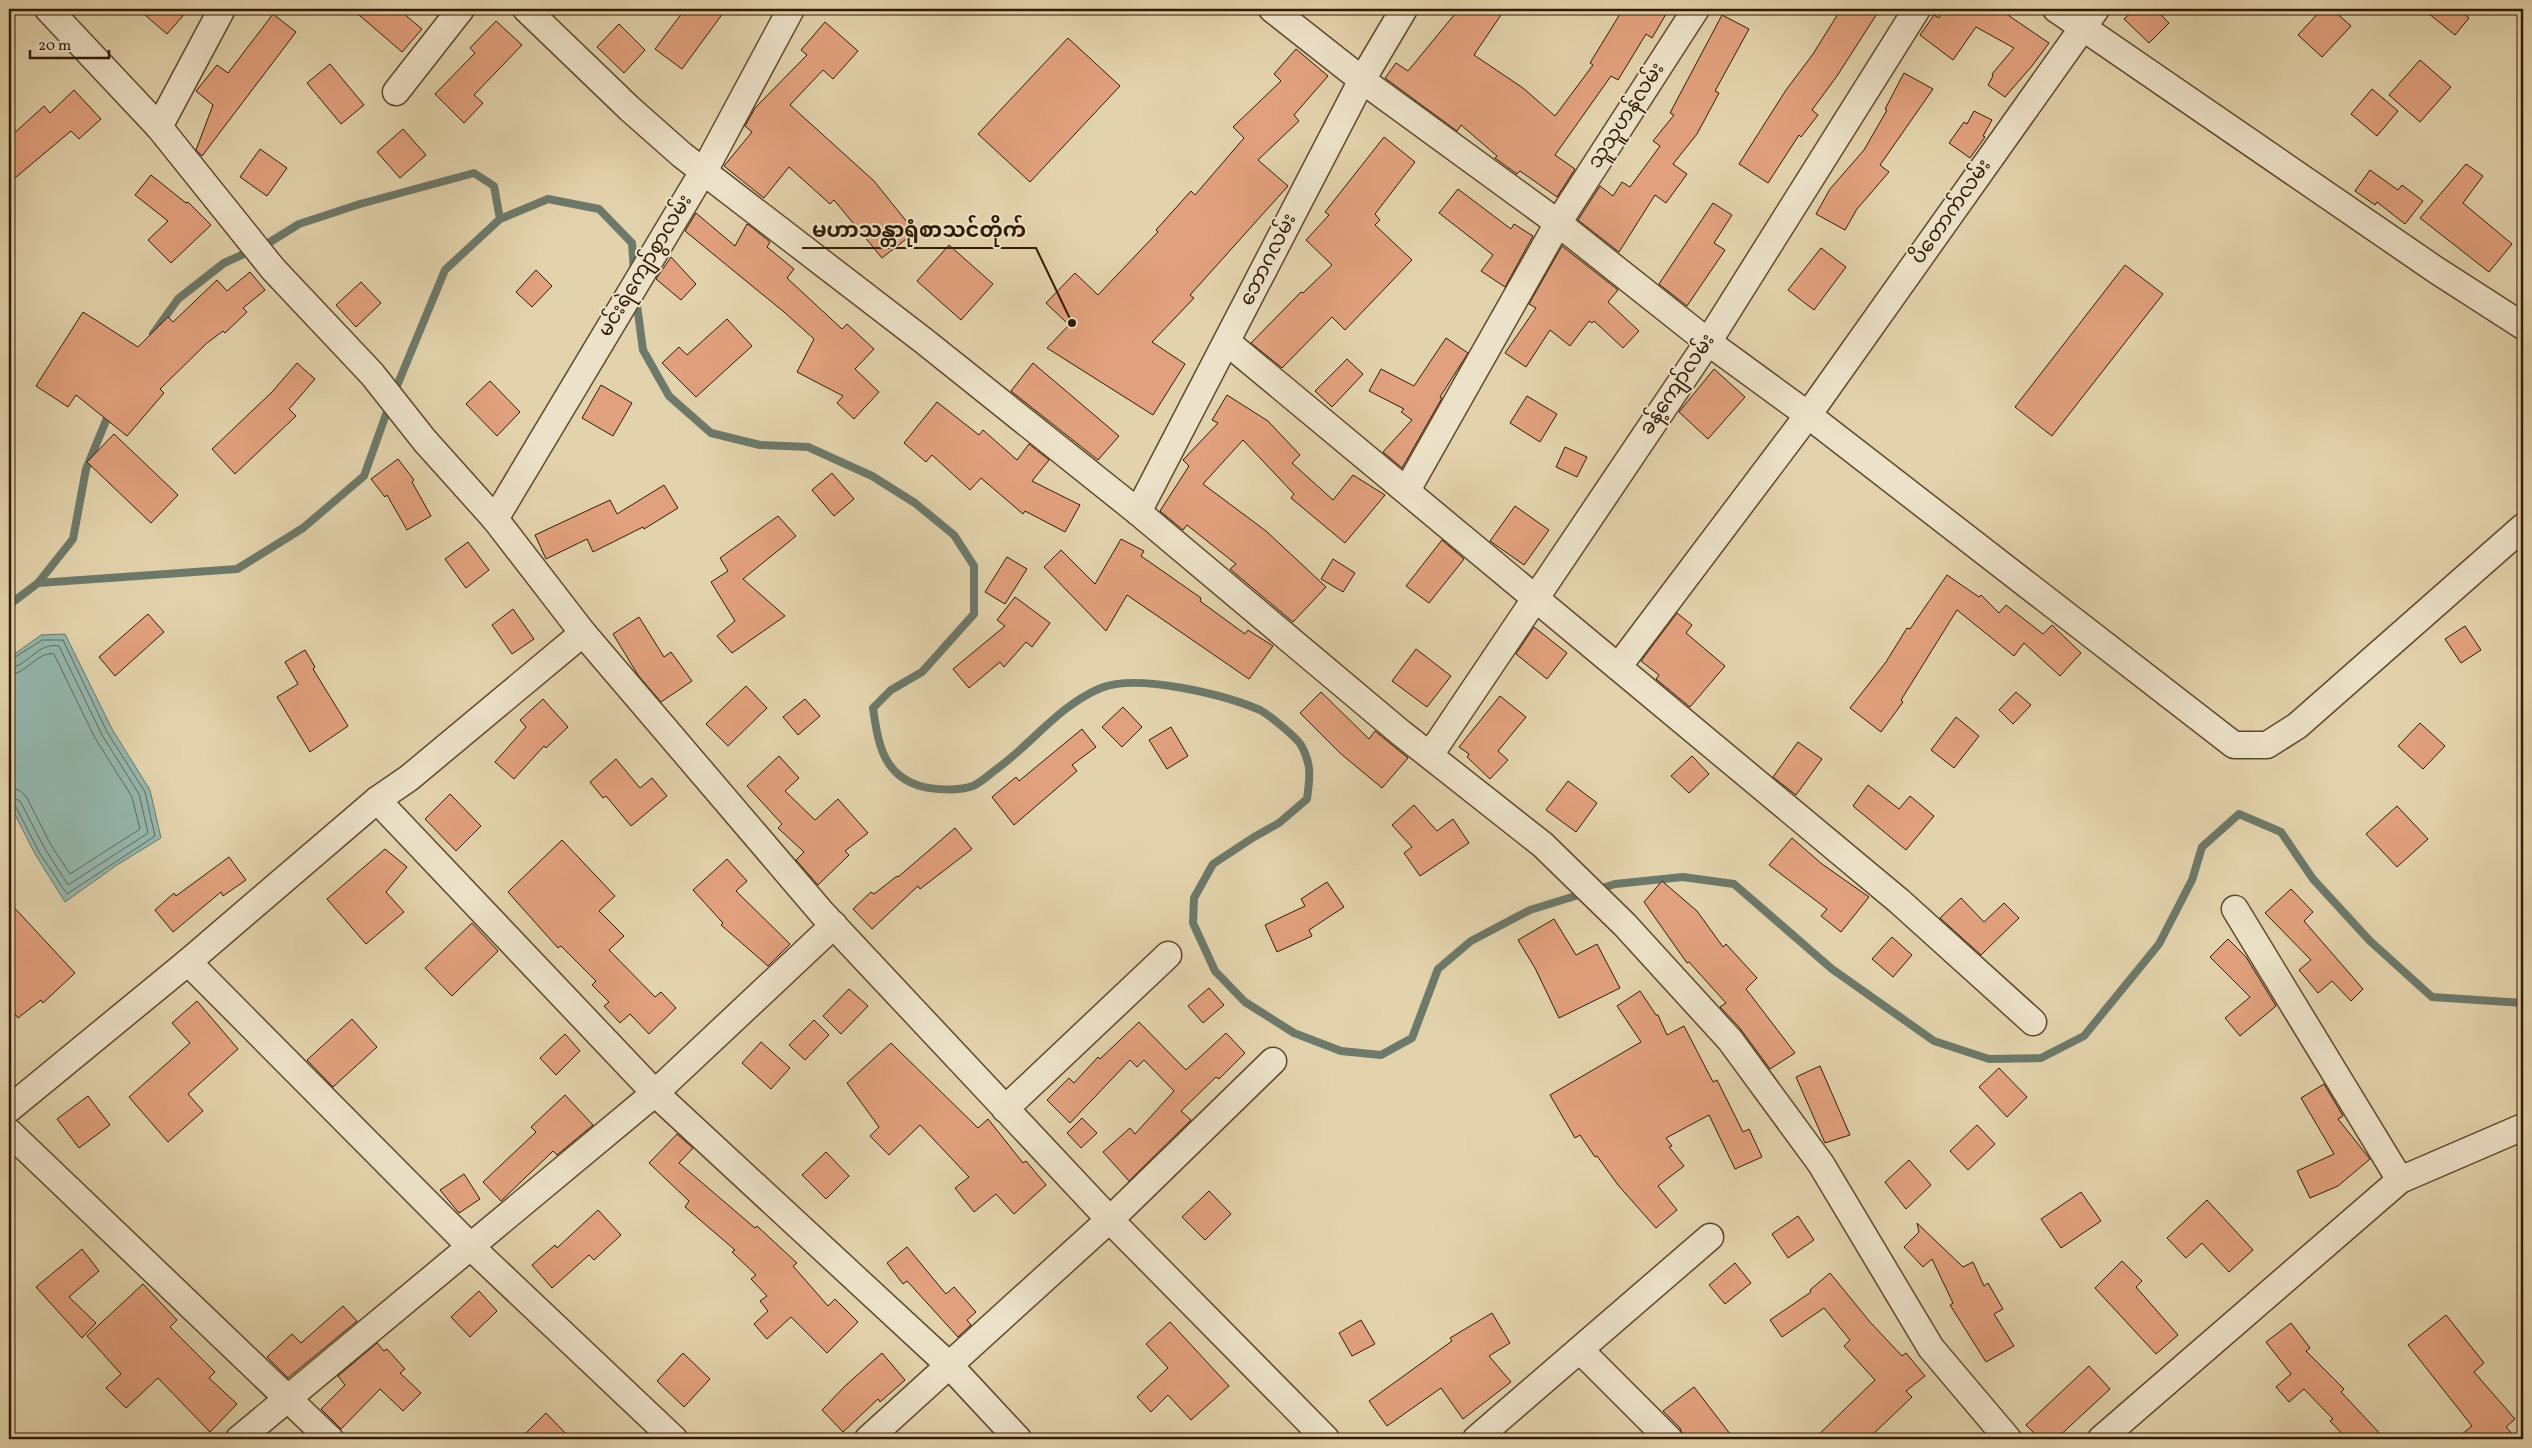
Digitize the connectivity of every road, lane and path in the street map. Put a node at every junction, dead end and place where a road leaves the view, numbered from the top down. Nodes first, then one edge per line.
1 (48, 9) edge
2 (222, 9) edge
3 (461, 9) edge
4 (526, 9) edge
5 (791, 9) edge
6 (1272, 9) edge
7 (1404, 9) edge
8 (1696, 9) edge
9 (1917, 9) edge
10 (2056, 9) edge
11 (2089, 18) edge
12 (1362, 80) junction
13 (396, 92) dead end
14 (159, 127) junction
15 (704, 170) junction
16 (1558, 223) junction
17 (2523, 326) edge
18 (1227, 342) junction
19 (1708, 342) junction
20 (1808, 415) junction
21 (1407, 490) junction
22 (1138, 512) junction
23 (495, 519) junction
24 (2523, 527) edge
25 (1536, 597) junction
26 (583, 633) junction
27 (1618, 667) junction
28 (1430, 755) junction
29 (377, 800) junction
30 (2235, 909) dead end
31 (834, 924) junction
32 (1168, 955) dead end
33 (188, 962) junction
34 (2032, 1022) dead end
35 (1273, 1061) dead end
36 (656, 1093) junction
37 (9, 1109) edge
38 (1005, 1109) junction
39 (2523, 1127) edge
40 (9, 1132) edge
41 (2400, 1180) junction
42 (1110, 1220) junction
43 (1710, 1237) dead end
44 (472, 1248) junction
45 (1580, 1350) junction
46 (951, 1367) junction
47 (288, 1399) junction
48 (239, 1439) edge
49 (330, 1439) edge
50 (674, 1439) edge
51 (868, 1439) edge
52 (1018, 1439) edge
53 (1326, 1439) edge
54 (1476, 1439) edge
55 (1669, 1439) edge
56 (2008, 1439) edge
57 (2101, 1439) edge

1 - 14 street
2 - 14 street
3 - 13 street
4 - 15 street
5 - 15 street, မင်းရဲကျော်စွာလမ်း
6 - 12 street
7 - 12 street, ဘောဂလမ်း
8 - 16 street, သူသူဟန်လမ်း
9 - 19 street, ခန့်ကျော်လမ်း
10 - 11 street
11 - 17 street
11 - 20 street, ပိတောက်လမ်း
12 - 16 street
12 - 18 street, ဘောဂလမ်း
14 - 23 street
15 - 22 street
15 - 23 street, မင်းရဲကျော်စွာလမ်း
16 - 19 street
16 - 21 street, သူသူဟန်လမ်း
18 - 21 street
18 - 22 street, ဘောဂလမ်း
19 - 20 street
19 - 25 street, ခန့်ကျော်လမ်း
20 - 24 street
20 - 27 street, ပိတောက်လမ်း
21 - 25 street
22 - 28 street
23 - 26 street
25 - 27 street
25 - 28 street, ခန့်ကျော်လမ်း
26 - 29 street
26 - 31 street
27 - 34 street
28 - 56 street
29 - 33 street
29 - 36 street
30 - 41 street
31 - 36 street
31 - 38 street
32 - 38 street
33 - 37 street
33 - 44 street
35 - 42 street
36 - 44 street
36 - 46 street
38 - 42 street
39 - 41 street
40 - 47 street
41 - 57 street
42 - 46 street
42 - 53 street
43 - 45 street
44 - 47 street
44 - 50 street
45 - 54 street
45 - 55 street
46 - 51 street
46 - 52 street
47 - 48 street
47 - 49 street

